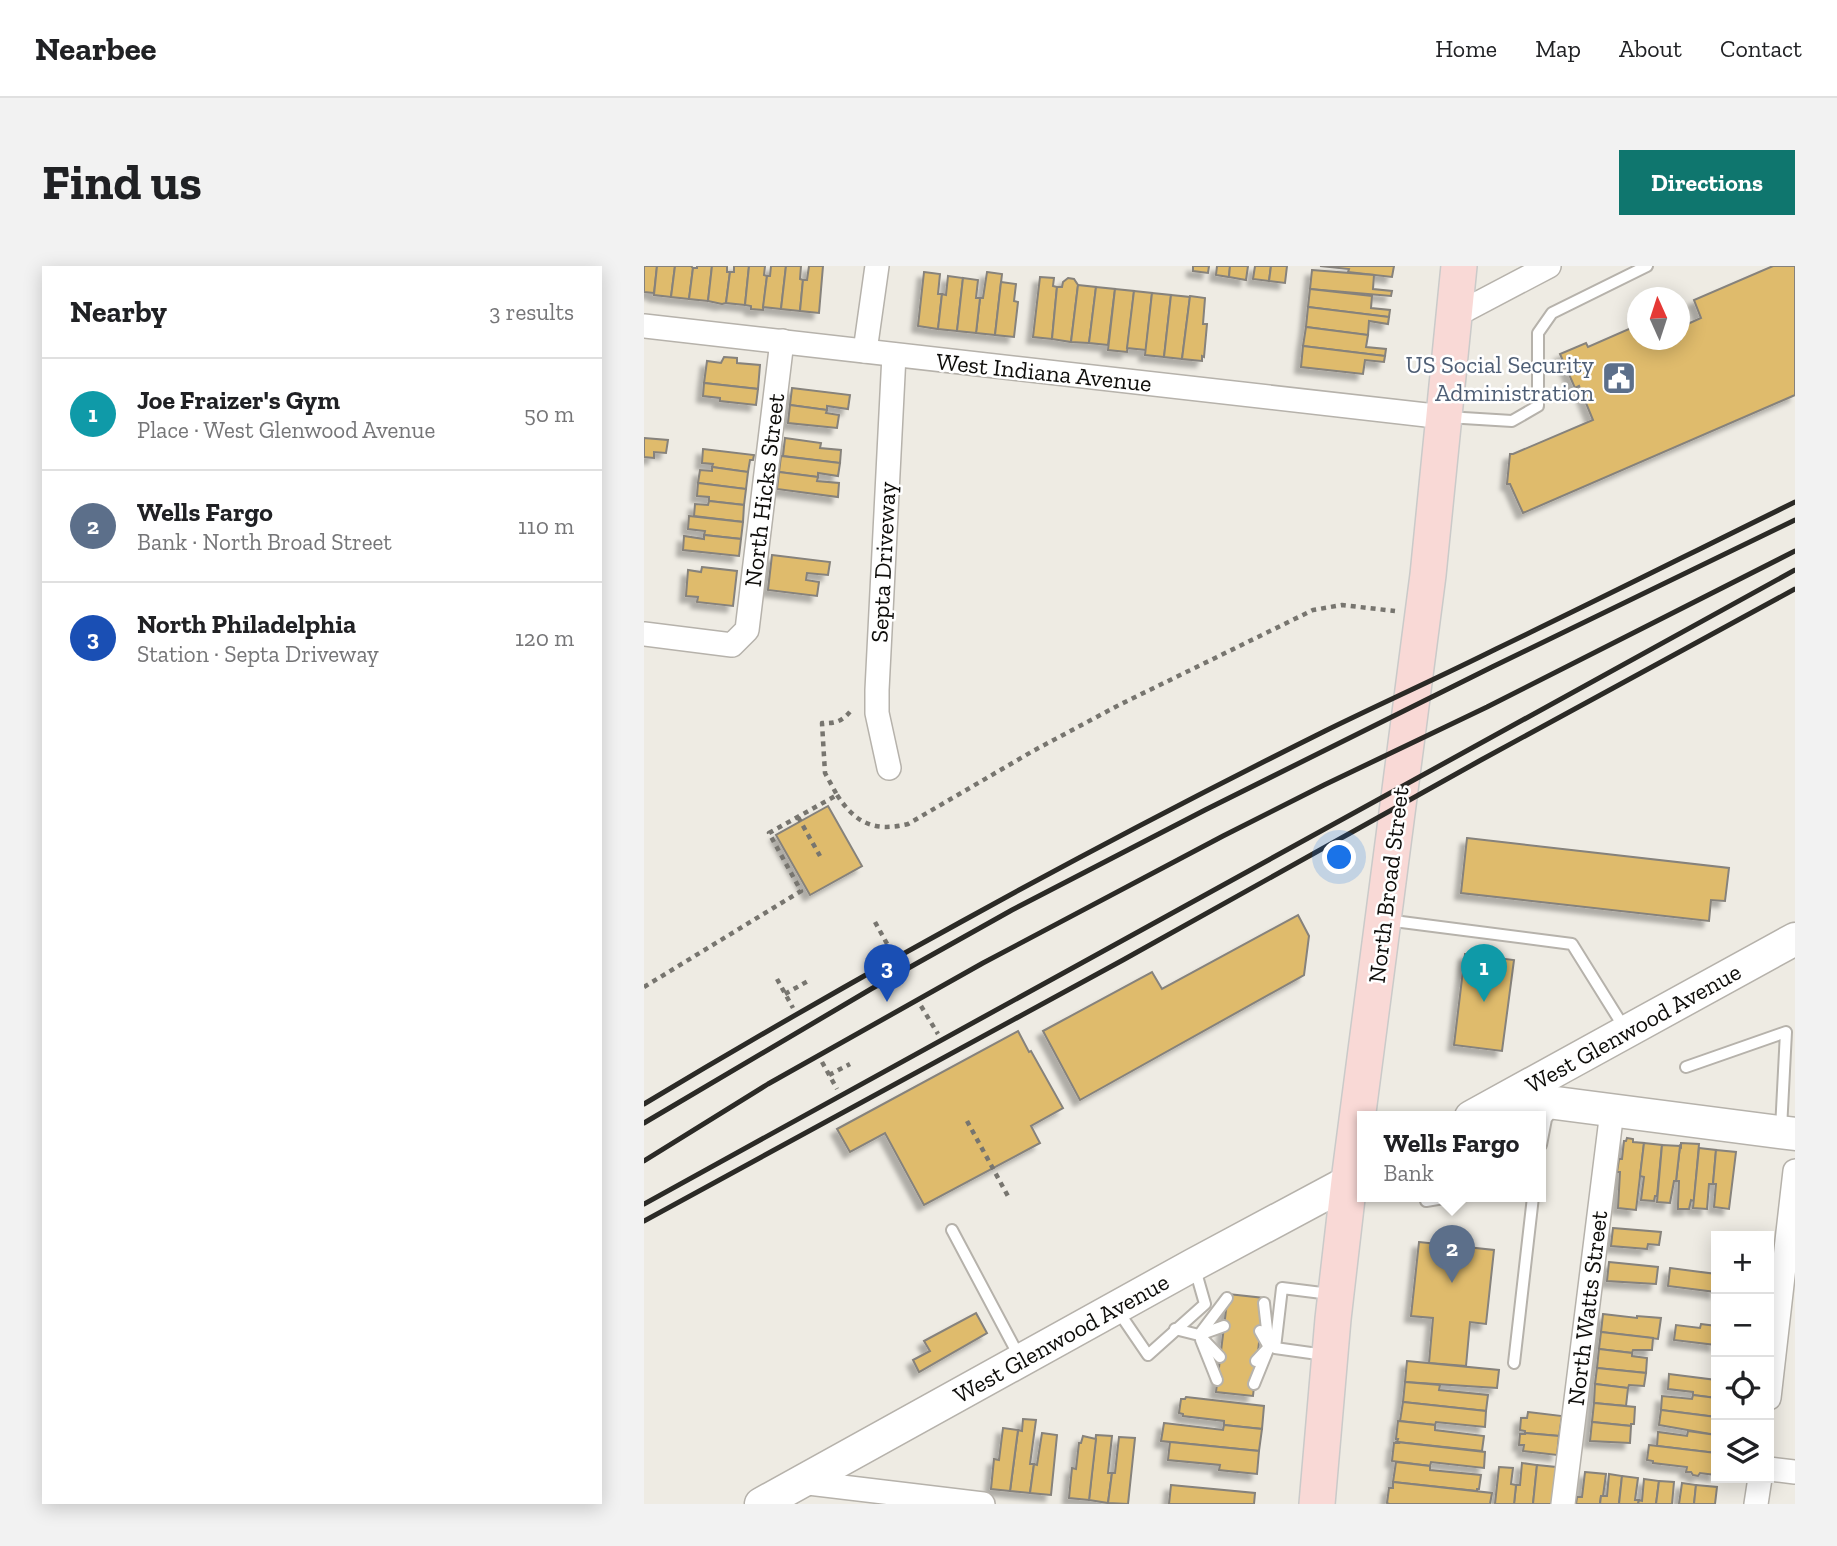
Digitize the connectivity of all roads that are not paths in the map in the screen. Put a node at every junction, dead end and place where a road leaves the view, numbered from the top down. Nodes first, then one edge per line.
1 (877, 266) edge
2 (1460, 266) edge
3 (1549, 266) edge
4 (1647, 266) edge
5 (1454, 316) junction
6 (644, 326) edge
7 (782, 341) junction
8 (865, 351) junction
9 (894, 355) junction
10 (1444, 417) junction
11 (644, 634) edge
12 (889, 768) dead end
13 (1383, 920) junction
14 (1795, 939) edge
15 (1626, 1032) junction
16 (1686, 1067) dead end
17 (1509, 1097) junction
18 (1558, 1103) junction
19 (1363, 1111) edge
20 (1482, 1111) edge
21 (1612, 1111) junction
22 (1546, 1119) edge
23 (1788, 1133) edge
24 (1795, 1171) edge
25 (1356, 1177) edge
26 (1532, 1202) edge
27 (952, 1230) dead end
28 (1193, 1265) junction
29 (1336, 1295) junction
30 (1227, 1298) dead end
31 (1264, 1303) dead end
32 (1116, 1308) junction
33 (1224, 1326) dead end
34 (1175, 1329) junction
35 (1260, 1331) dead end
36 (1199, 1335) junction
37 (1785, 1346) edge
38 (1272, 1347) junction
39 (1330, 1355) junction
40 (1220, 1357) dead end
41 (1021, 1360) junction
42 (1256, 1361) dead end
43 (1514, 1363) dead end
44 (1217, 1380) dead end
45 (1774, 1382) edge
46 (1254, 1384) dead end
47 (1774, 1470) edge
48 (1795, 1472) edge
49 (800, 1482) junction
50 (1759, 1483) edge
51 (761, 1504) edge
52 (983, 1504) edge
53 (1317, 1504) edge
54 (1563, 1504) edge
55 (1756, 1504) edge

1 - 8 street
2 - 5 main road, North Broad Street
3 - 5 street
4 - 10 lane
5 - 10 main road, North Broad Street
6 - 7 street, West Indiana Avenue
7 - 8 street, West Indiana Avenue
7 - 11 street, North Hicks Street
8 - 9 street, West Indiana Avenue
9 - 10 street, West Indiana Avenue
9 - 12 street, Septa Driveway
10 - 13 main road, North Broad Street
13 - 15 lane
13 - 19 main road, North Broad Street
14 - 15 main road, West Glenwood Avenue
15 - 17 main road, West Glenwood Avenue
16 - 23 lane
17 - 18 main road
17 - 20 main road, West Glenwood Avenue
18 - 21 main road
18 - 22 lane
21 - 23 main road
21 - 54 street, North Watts Street
24 - 37 street
25 - 28 main road, West Glenwood Avenue
25 - 29 main road, North Broad Street
26 - 43 lane
27 - 41 lane
28 - 32 main road, West Glenwood Avenue
28 - 34 lane
29 - 38 lane
29 - 39 main road, North Broad Street
30 - 36 lane
31 - 38 lane
32 - 34 lane
32 - 41 main road, West Glenwood Avenue
33 - 36 lane
34 - 36 lane
35 - 38 lane
36 - 40 lane
36 - 44 lane
37 - 45 street
38 - 39 lane
38 - 42 lane
38 - 46 lane
39 - 53 main road, North Broad Street
41 - 49 main road, West Glenwood Avenue
47 - 48 street
49 - 51 main road, West Glenwood Avenue
49 - 52 street
50 - 55 street

